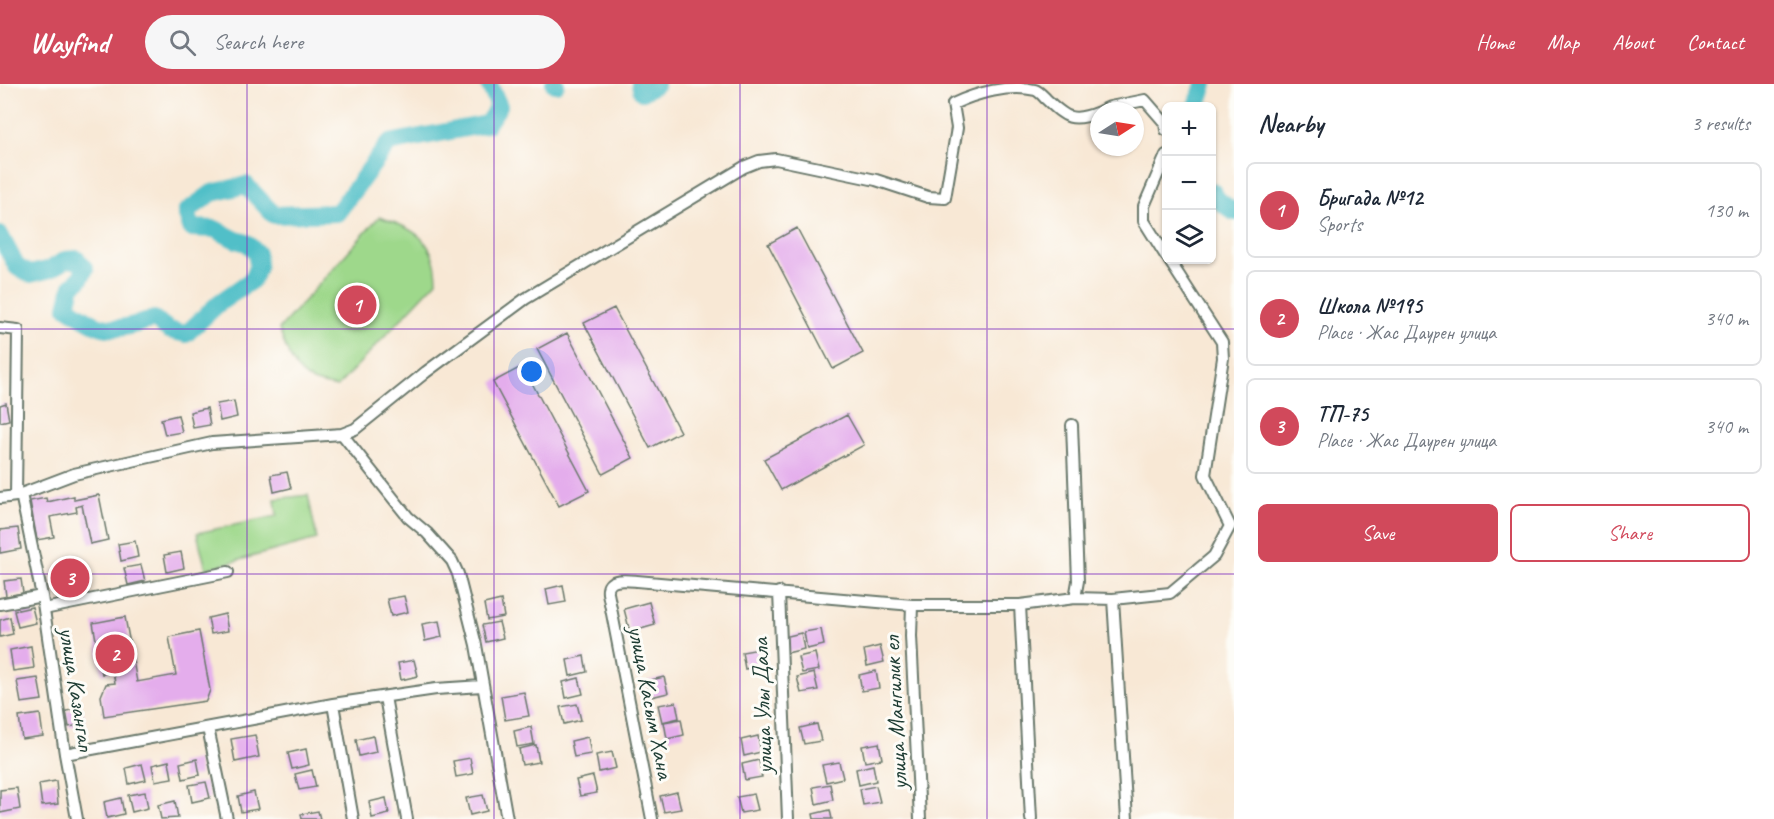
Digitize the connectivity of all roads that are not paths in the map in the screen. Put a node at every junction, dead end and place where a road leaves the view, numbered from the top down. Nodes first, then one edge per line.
1 (1137, 102) edge
2 (1090, 115) edge
3 (1162, 120) edge
4 (1167, 156) edge
5 (1162, 249) edge
6 (1172, 264) edge
7 (0, 328) edge
8 (1072, 425) dead end
9 (342, 434) junction
10 (19, 495) junction
11 (0, 498) edge
12 (228, 572) dead end
13 (779, 592) junction
14 (42, 596) junction
15 (1075, 598) junction
16 (1113, 599) junction
17 (0, 604) edge
18 (1020, 604) junction
19 (912, 605) junction
20 (44, 609) junction
21 (482, 686) junction
22 (386, 697) junction
23 (333, 704) junction
24 (208, 728) junction
25 (65, 754) junction
26 (77, 819) edge
27 (227, 819) edge
28 (353, 819) edge
29 (407, 819) edge
30 (507, 819) edge
31 (652, 819) edge
32 (788, 819) edge
33 (920, 819) edge
34 (1031, 819) edge
35 (1127, 819) edge

1 - 3 street
2 - 9 street
4 - 5 street
6 - 16 street
7 - 10 street, улица Казангап
8 - 15 street
9 - 10 street
9 - 21 street
10 - 11 street
10 - 14 street, улица Казангап
12 - 20 street
13 - 19 street
13 - 31 street, улица Касым Хана
13 - 32 street, улица Улы Дала
14 - 17 street
14 - 20 street, улица Казангап
15 - 16 street
15 - 18 street
16 - 35 street
18 - 19 street
18 - 34 street
19 - 33 street, улица Мангилик ел
20 - 25 street, улица Казангап
21 - 22 street
21 - 30 street
22 - 23 street
22 - 29 street
23 - 24 street
23 - 28 street
24 - 25 street
24 - 27 street
25 - 26 street, улица Казангап

